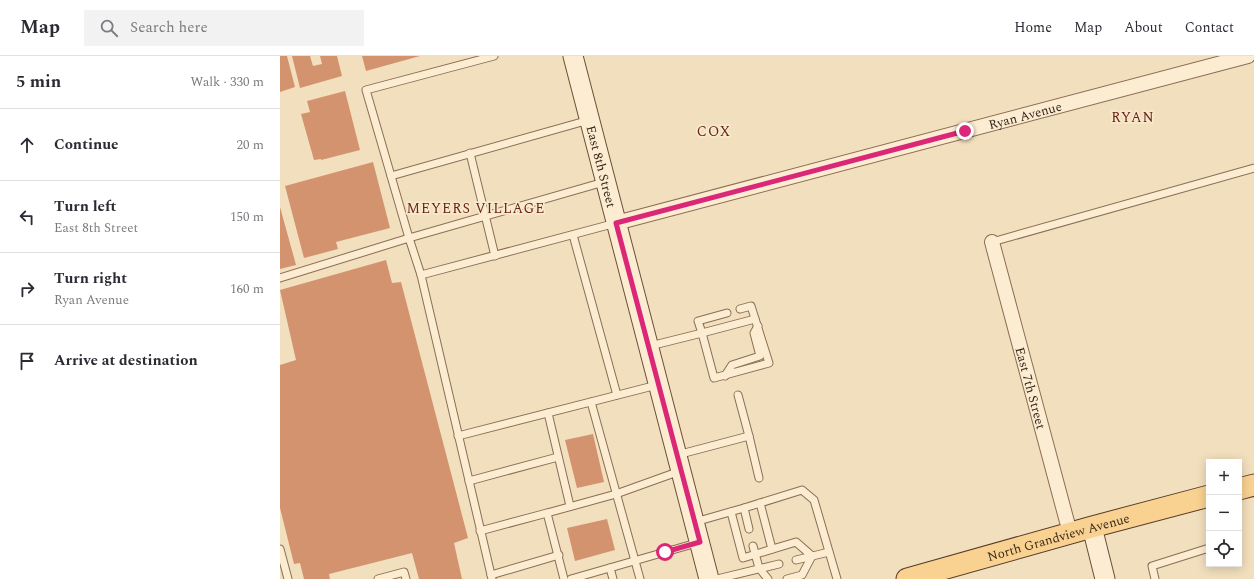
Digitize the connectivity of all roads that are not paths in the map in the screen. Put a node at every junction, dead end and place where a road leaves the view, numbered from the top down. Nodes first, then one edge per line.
1 (494, 56) edge
2 (573, 56) edge
3 (1248, 56) edge
4 (1251, 56) edge
5 (1254, 67) edge
6 (590, 120) junction
7 (470, 153) junction
8 (1254, 168) edge
9 (391, 176) junction
10 (606, 182) junction
11 (484, 216) junction
12 (616, 223) junction
13 (573, 235) junction
14 (409, 238) junction
15 (992, 242) joint
16 (496, 256) junction
17 (421, 275) junction
18 (280, 278) edge
19 (740, 309) dead end
20 (727, 313) dead end
21 (756, 322) junction
22 (702, 333) junction
23 (648, 346) junction
24 (725, 376) junction
25 (658, 385) junction
26 (617, 395) junction
27 (738, 395) dead end
28 (591, 402) junction
29 (548, 413) junction
30 (458, 436) junction
31 (749, 436) junction
32 (558, 457) junction
33 (678, 463) junction
34 (759, 478) dead end
35 (469, 481) junction
36 (1254, 485) edge
37 (1242, 488) edge
38 (616, 494) junction
39 (1206, 497) edge
40 (760, 503) junction
41 (570, 506) junction
42 (744, 508) junction
43 (731, 512) junction
44 (547, 513) junction
45 (695, 522) junction
46 (1092, 527) junction
47 (749, 529) dead end
48 (480, 531) junction
49 (1070, 533) junction
50 (700, 542) junction
51 (753, 546) dead end
52 (280, 549) edge
53 (772, 549) junction
54 (1206, 549) edge
55 (829, 552) junction
56 (755, 554) junction
57 (558, 555) junction
58 (812, 556) junction
59 (636, 560) junction
60 (796, 560) dead end
61 (779, 564) dead end
62 (610, 568) junction
63 (759, 568) junction
64 (593, 576) edge
65 (491, 577) edge
66 (288, 579) edge
67 (378, 579) edge
68 (406, 579) edge
69 (564, 579) edge
70 (571, 579) edge
71 (613, 579) edge
72 (640, 579) edge
73 (709, 579) edge
74 (717, 579) edge
75 (768, 579) edge
76 (787, 579) edge
77 (837, 579) edge
78 (907, 579) edge
79 (1105, 579) edge
80 (1155, 579) edge

1 - 9 lane
2 - 6 main road, East 8th Street
3 - 12 street, Ryan Avenue
4 - 5 street
6 - 7 lane
6 - 10 main road, East 8th Street
7 - 9 lane
7 - 11 lane
8 - 15 lane
9 - 14 lane
10 - 11 lane
10 - 12 main road, East 8th Street
11 - 14 lane
11 - 16 lane
12 - 13 lane
12 - 23 main road, East 8th Street
13 - 16 lane
13 - 26 lane
14 - 17 lane
14 - 18 lane
15 - 49 street, East 7th Street
16 - 17 lane
17 - 30 lane
19 - 21 lane
20 - 22 lane
21 - 22 lane
21 - 24 lane
21 - 24 lane
22 - 23 lane
22 - 24 lane
23 - 25 main road, East 8th Street
25 - 26 lane
25 - 33 main road, East 8th Street
26 - 28 lane
27 - 31 lane
28 - 29 lane
28 - 38 lane
29 - 30 lane
29 - 32 lane
30 - 35 lane
31 - 33 lane
31 - 34 lane
32 - 35 lane
32 - 41 lane
33 - 38 lane
33 - 45 main road, East 8th Street
35 - 48 lane
36 - 37 main road
38 - 41 lane
38 - 59 lane
39 - 46 main road, North Grandview Avenue
40 - 42 lane
40 - 53 lane
40 - 55 lane
41 - 44 lane
42 - 43 lane
42 - 47 lane
43 - 45 lane
43 - 56 lane
44 - 48 lane
44 - 57 lane
45 - 50 main road, East 8th Street
46 - 49 main road, North Grandview Avenue
46 - 79 main road
48 - 65 lane
49 - 78 main road, North Grandview Avenue
50 - 59 lane
50 - 73 main road, East 8th Street
51 - 56 lane
52 - 66 lane
53 - 56 lane
53 - 58 lane
54 - 80 lane
55 - 58 lane
55 - 77 lane
56 - 63 lane
57 - 65 lane
57 - 69 lane
58 - 60 lane
58 - 76 lane
59 - 62 lane
59 - 72 lane
61 - 63 lane
62 - 64 lane
62 - 71 lane
63 - 74 lane
63 - 75 lane
64 - 70 lane
67 - 68 lane

